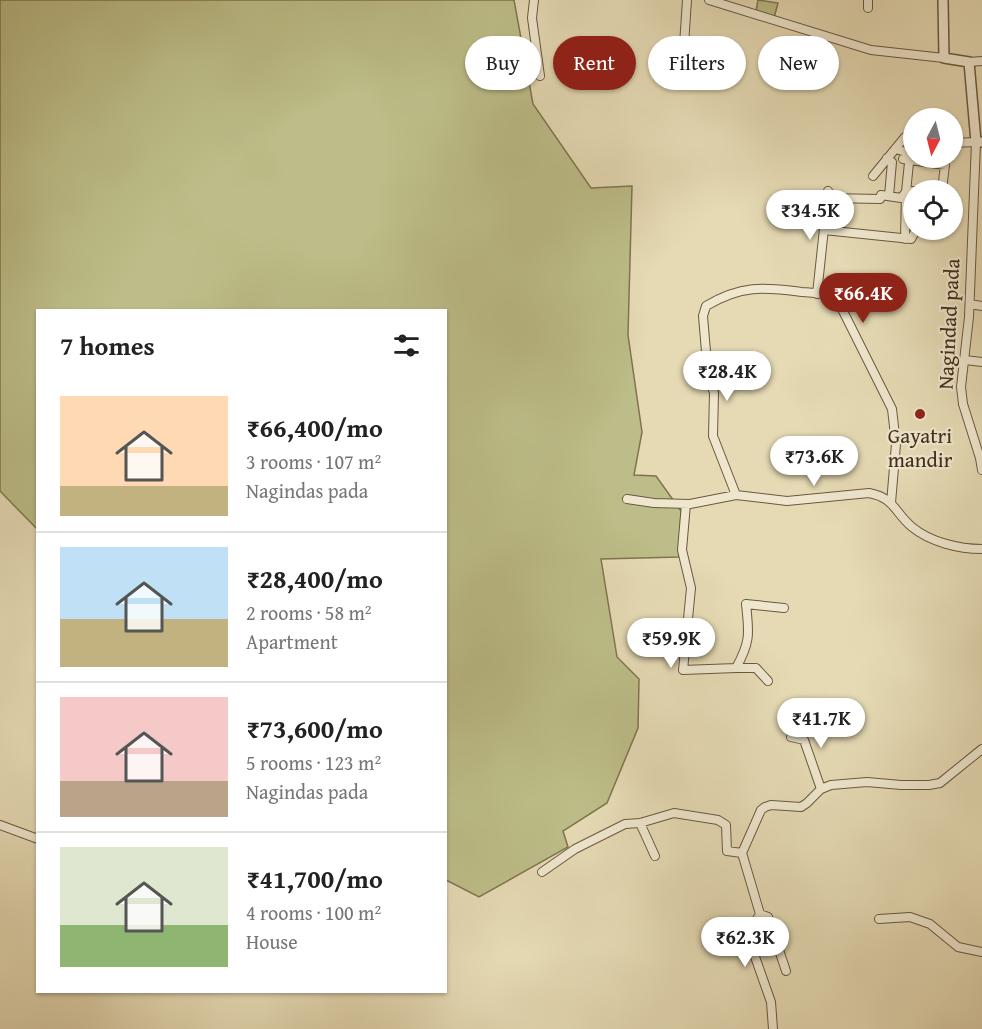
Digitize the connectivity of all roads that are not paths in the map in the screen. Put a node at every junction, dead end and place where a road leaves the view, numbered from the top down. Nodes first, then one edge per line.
1 (534, 0) edge
2 (687, 0) edge
3 (709, 0) edge
4 (943, 0) edge
5 (534, 36) edge
6 (685, 36) edge
7 (944, 58) junction
8 (982, 61) edge
9 (969, 62) junction
10 (903, 139) edge
11 (979, 142) edge
12 (963, 143) edge
13 (895, 149) junction
14 (903, 151) edge
15 (888, 158) junction
16 (873, 176) dead end
17 (889, 196) junction
18 (903, 197) edge
19 (982, 205) edge
20 (972, 206) junction
21 (824, 230) junction
22 (903, 239) edge
23 (817, 294) junction
24 (969, 304) junction
25 (982, 306) edge
26 (965, 360) junction
27 (982, 362) edge
28 (982, 470) edge
29 (736, 495) junction
30 (627, 499) dead end
31 (891, 503) junction
32 (686, 504) junction
33 (982, 549) edge
34 (784, 608) dead end
35 (736, 668) junction
36 (768, 681) dead end
37 (791, 737) dead end
38 (982, 749) edge
39 (821, 789) junction
40 (640, 823) junction
41 (0, 825) edge
42 (36, 838) edge
43 (742, 853) junction
44 (655, 856) dead end
45 (542, 872) dead end
46 (760, 915) junction
47 (879, 919) dead end
48 (982, 952) edge
49 (786, 971) dead end
50 (773, 1029) edge

1 - 5 street
2 - 6 street
3 - 7 street
4 - 7 street
7 - 9 street
8 - 9 street
9 - 11 street
10 - 13 street
11 - 12 street
11 - 20 street, Nagindad pada
13 - 14 street
13 - 15 street
15 - 16 street
15 - 17 street
17 - 18 street
17 - 21 street
19 - 20 street
20 - 24 street, Nagindad pada
21 - 22 street
21 - 23 street
23 - 29 street
23 - 31 street
24 - 25 street
24 - 26 street, Nagindad pada
26 - 27 street
26 - 28 street, Nagindad pada
29 - 31 street
29 - 32 street
30 - 32 street
31 - 33 street
32 - 35 street
34 - 35 street
35 - 36 street
37 - 39 street
38 - 39 street
39 - 43 street
40 - 43 street
40 - 44 street
40 - 45 street
41 - 42 street
43 - 46 street
46 - 49 street
46 - 50 street
47 - 48 street

